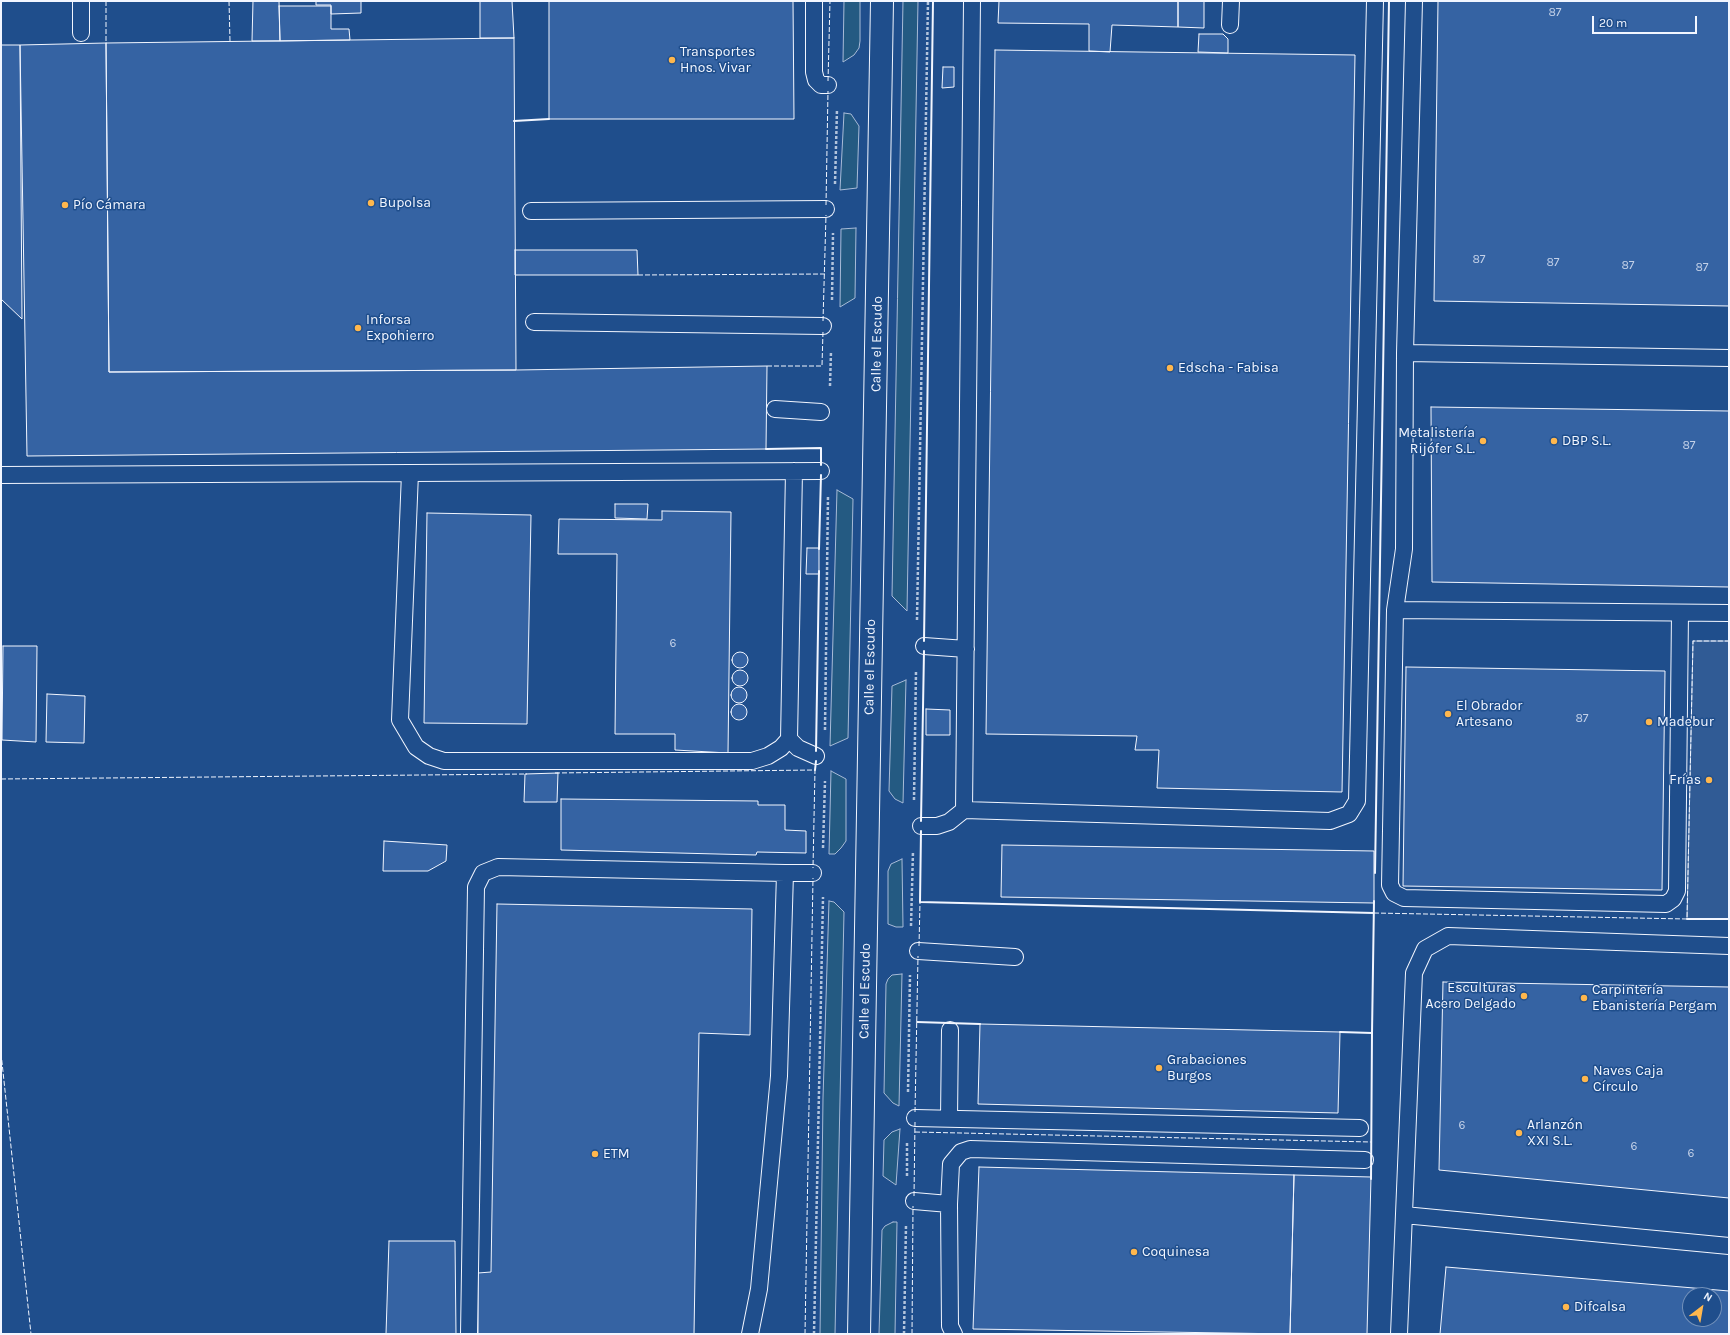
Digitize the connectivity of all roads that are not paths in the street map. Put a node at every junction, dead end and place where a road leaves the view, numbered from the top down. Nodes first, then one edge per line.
1 (81, 1) edge
2 (814, 1) edge
3 (882, 1) edge
4 (972, 1) edge
5 (1231, 1) edge
6 (1376, 1) edge
7 (1414, 1) edge
8 (1230, 25) dead end
9 (81, 33) dead end
10 (828, 85) dead end
11 (826, 209) dead end
12 (531, 211) dead end
13 (534, 322) dead end
14 (823, 326) dead end
15 (1405, 354) junction
16 (1729, 358) edge
17 (775, 408) dead end
18 (821, 412) dead end
19 (794, 471) junction
20 (821, 471) dead end
21 (410, 473) junction
22 (1, 475) edge
23 (1395, 610) junction
24 (1680, 612) junction
25 (1729, 613) edge
26 (924, 646) dead end
27 (966, 649) junction
28 (789, 739) junction
29 (816, 756) dead end
30 (964, 810) junction
31 (921, 826) dead end
32 (785, 873) junction
33 (813, 873) dead end
34 (1729, 946) edge
35 (918, 951) dead end
36 (1015, 957) dead end
37 (950, 1030) dead end
38 (915, 1118) dead end
39 (949, 1118) junction
40 (1360, 1128) dead end
41 (1365, 1160) dead end
42 (914, 1201) dead end
43 (949, 1204) junction
44 (1404, 1215) junction
45 (1729, 1246) edge
46 (469, 1334) edge
47 (750, 1334) edge
48 (859, 1334) edge
49 (954, 1334) edge
50 (1399, 1334) edge

1 - 9 lane
2 - 10 lane
3 - 48 street, Calle el Escudo
4 - 27 lane
5 - 8 lane
6 - 30 lane
7 - 15 lane
11 - 12 lane
13 - 14 lane
15 - 16 lane
15 - 23 lane
17 - 18 lane
19 - 20 lane
19 - 21 lane
19 - 28 lane
21 - 22 lane
21 - 28 lane
23 - 24 lane
23 - 24 lane
24 - 25 lane
26 - 27 lane
27 - 30 lane
28 - 29 lane
30 - 31 lane
32 - 33 lane
32 - 46 lane
32 - 47 lane
34 - 44 lane
35 - 36 lane
37 - 39 lane
38 - 39 lane
39 - 40 lane
41 - 43 lane
42 - 43 lane
43 - 49 lane
44 - 45 lane
44 - 50 lane

